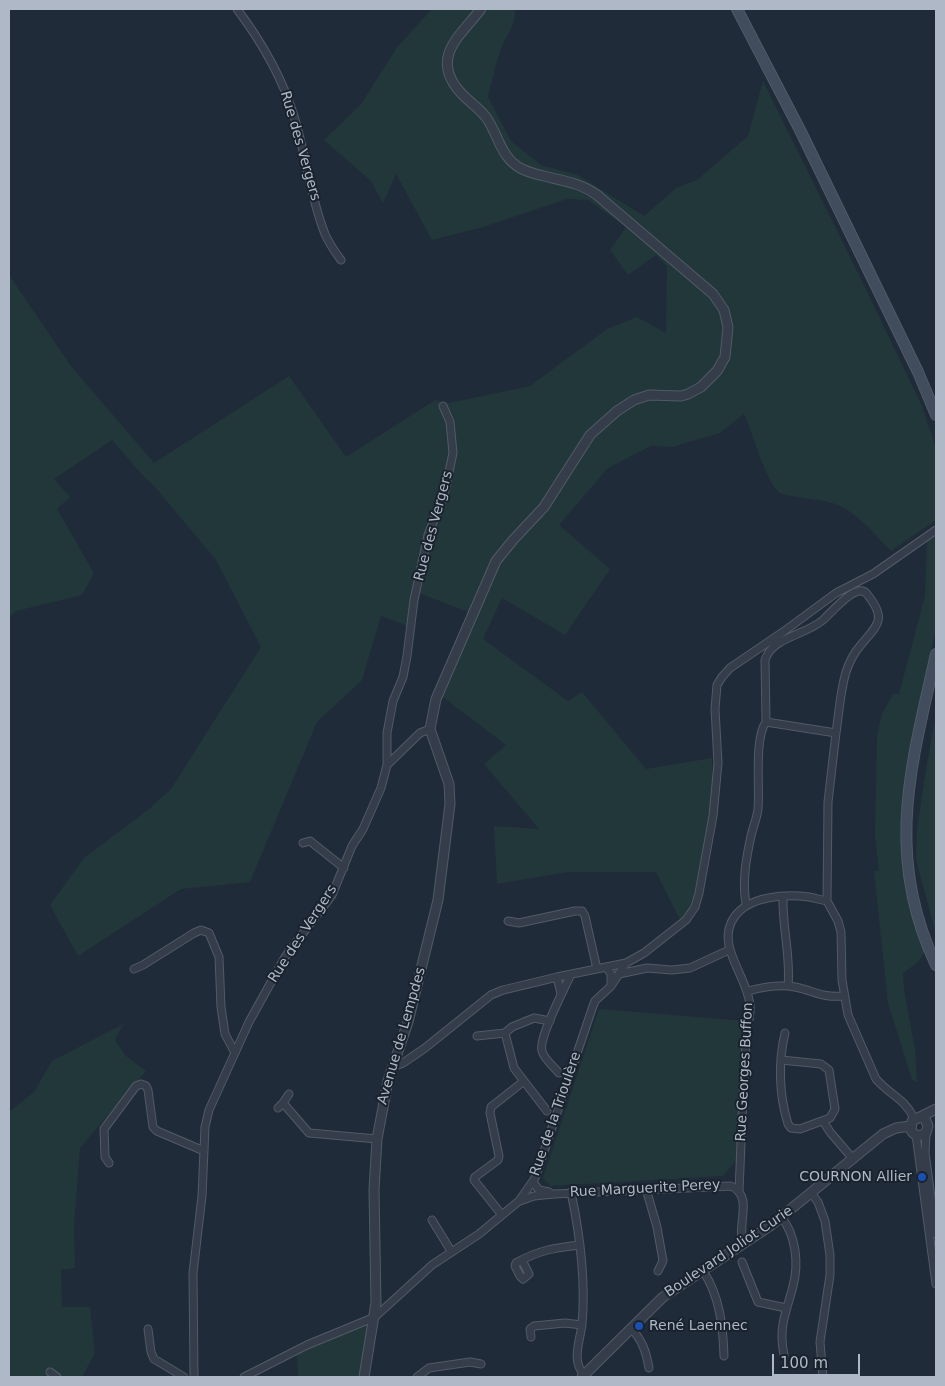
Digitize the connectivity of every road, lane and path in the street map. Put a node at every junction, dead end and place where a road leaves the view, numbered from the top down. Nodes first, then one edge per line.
1 (236, 9) edge
2 (481, 9) edge
3 (738, 9) edge
4 (341, 260) dead end
5 (443, 406) dead end
6 (936, 415) edge
7 (936, 530) edge
8 (936, 654) edge
9 (766, 722) junction
10 (430, 729) junction
11 (836, 733) junction
12 (387, 765) junction
13 (304, 843) dead end
14 (344, 868) junction
15 (783, 897) junction
16 (827, 901) junction
17 (746, 904) junction
18 (508, 921) dead end
19 (729, 950) junction
20 (626, 963) junction
21 (617, 965) junction
22 (936, 965) edge
23 (606, 967) junction
24 (134, 969) dead end
25 (597, 969) junction
26 (571, 974) junction
27 (619, 974) junction
28 (557, 977) junction
29 (611, 986) junction
30 (788, 986) junction
31 (748, 991) junction
32 (561, 994) junction
33 (844, 996) junction
34 (550, 1021) junction
35 (505, 1033) junction
36 (785, 1033) dead end
37 (477, 1036) dead end
38 (235, 1053) junction
39 (781, 1060) junction
40 (393, 1064) junction
41 (559, 1073) dead end
42 (524, 1082) junction
43 (289, 1094) dead end
44 (936, 1109) edge
45 (547, 1111) dead end
46 (823, 1121) junction
47 (918, 1121) junction
48 (921, 1134) junction
49 (377, 1139) junction
50 (204, 1151) junction
51 (853, 1159) junction
52 (109, 1163) dead end
53 (533, 1182) junction
54 (646, 1189) junction
55 (528, 1191) junction
56 (739, 1191) junction
57 (571, 1192) junction
58 (811, 1193) junction
59 (554, 1194) junction
60 (534, 1196) junction
61 (519, 1201) junction
62 (502, 1215) junction
63 (782, 1218) junction
64 (432, 1220) dead end
65 (936, 1234) edge
66 (744, 1244) junction
67 (580, 1245) junction
68 (451, 1251) junction
69 (522, 1260) dead end
70 (742, 1262) dead end
71 (658, 1271) dead end
72 (703, 1271) junction
73 (936, 1284) edge
74 (376, 1303) junction
75 (390, 1303) junction
76 (786, 1308) junction
77 (375, 1317) junction
78 (582, 1325) junction
79 (631, 1328) junction
80 (148, 1329) dead end
81 (531, 1337) dead end
82 (784, 1355) dead end
83 (724, 1356) dead end
84 (481, 1364) dead end
85 (648, 1368) dead end
86 (50, 1372) dead end
87 (583, 1376) edge
88 (56, 1377) edge
89 (184, 1377) edge
90 (194, 1377) edge
91 (244, 1377) edge
92 (364, 1377) edge
93 (417, 1377) edge
94 (823, 1377) edge

1 - 4 street, Rue des Vergers
2 - 10 street
3 - 6 main road
5 - 12 street, Rue des Vergers
7 - 20 street
8 - 22 main road
9 - 11 street
9 - 11 street
9 - 17 street
10 - 12 street
10 - 40 street, Avenue de Lempdes
11 - 16 street
12 - 14 street, Rue des Vergers
13 - 14 street
14 - 38 street, Rue des Vergers
15 - 16 street
15 - 17 street
15 - 30 street
16 - 33 street
17 - 19 street, Rue Georges Buffon
18 - 25 street
19 - 27 street
19 - 31 street, Rue Georges Buffon
20 - 21 street
20 - 27 street, Rue de la Trioulère
21 - 23 street
21 - 27 street
23 - 25 street
23 - 29 street
24 - 38 street
25 - 26 street
26 - 28 street
26 - 32 street
27 - 29 street, Rue de la Trioulère
28 - 32 street
28 - 40 street
29 - 53 street, Rue de la Trioulère
30 - 31 street
30 - 33 street
31 - 56 street, Rue Georges Buffon
32 - 34 street
33 - 47 street
34 - 35 street
34 - 41 street
35 - 37 street
35 - 42 street
36 - 39 street
38 - 50 street, Rue des Vergers
39 - 46 street
39 - 46 street
40 - 49 street, Avenue de Lempdes
42 - 45 street
42 - 62 street
43 - 49 street
44 - 47 street, Boulevard Joliot Curie
46 - 51 street
47 - 48 street
47 - 48 street
47 - 51 street, Boulevard Joliot Curie
48 - 65 street
48 - 73 street
49 - 74 street, Avenue de Lempdes
50 - 52 street
50 - 90 street, Rue des Vergers
51 - 58 street, Boulevard Joliot Curie
53 - 55 street, Rue de la Trioulère
53 - 59 street, Rue Marguerite Perey
54 - 56 street, Rue Marguerite Perey
54 - 57 street, Rue Marguerite Perey
54 - 71 street
55 - 60 street
55 - 61 street, Rue de la Trioulère
56 - 66 street, Rue Marguerite Perey
57 - 59 street, Rue Marguerite Perey
57 - 67 street
58 - 63 street, Boulevard Joliot Curie
58 - 94 street
59 - 60 street, Rue Marguerite Perey
60 - 61 street, Rue Marguerite Perey
61 - 62 street, Rue de la Trioulère
62 - 68 street, Rue de la Trioulère
63 - 66 street, Boulevard Joliot Curie
63 - 76 street
64 - 68 street
66 - 72 street, Boulevard Joliot Curie
67 - 69 street
67 - 78 street
68 - 75 street, Rue de la Trioulère
70 - 76 street
72 - 79 street, Boulevard Joliot Curie
72 - 83 street
74 - 75 street
74 - 77 street, Avenue de Lempdes
75 - 77 street, Rue de la Trioulère
76 - 82 street
77 - 91 street
77 - 92 street, Avenue de Lempdes
78 - 81 street
78 - 87 street
79 - 85 street
79 - 87 street, Boulevard Joliot Curie
80 - 89 street
84 - 93 street
86 - 88 street

